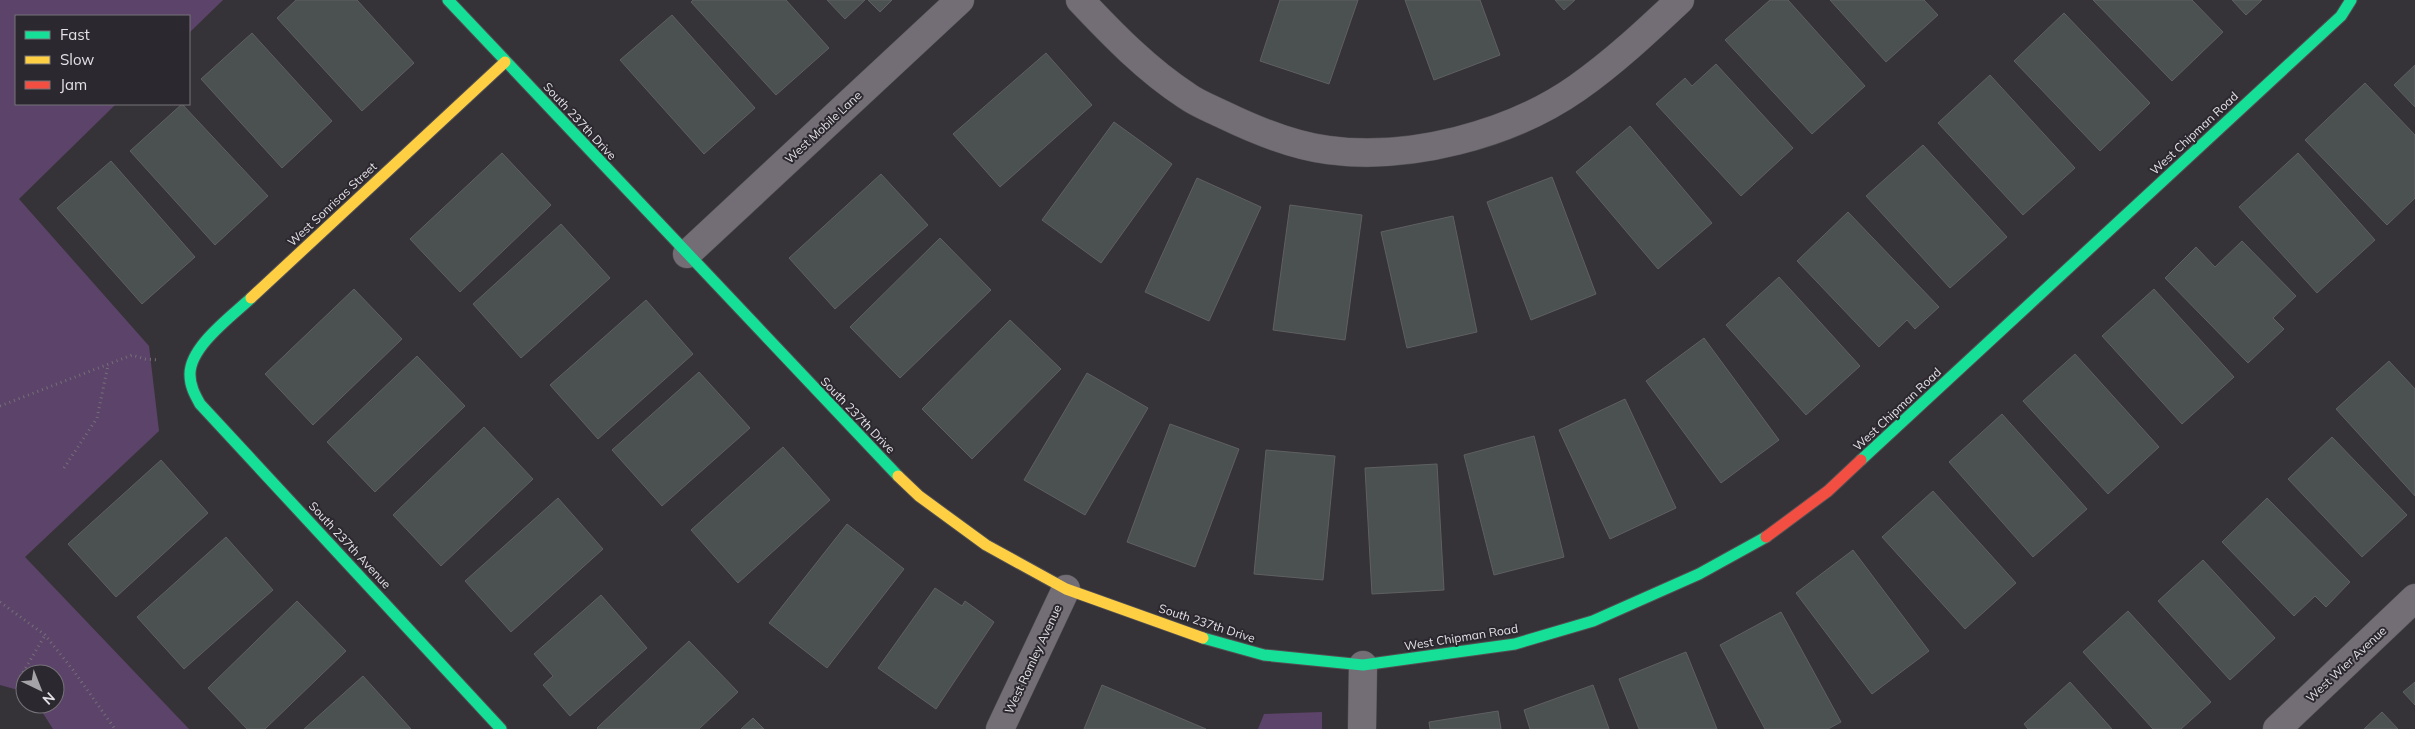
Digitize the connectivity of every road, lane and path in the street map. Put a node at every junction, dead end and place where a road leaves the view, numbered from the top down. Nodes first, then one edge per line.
1 (448, 0) edge
2 (960, 0) edge
3 (1080, 0) edge
4 (1680, 0) edge
5 (2351, 0) edge
6 (505, 62) junction
7 (687, 254) junction
8 (192, 363) junction
9 (108, 364) junction
10 (188, 375) joint
11 (0, 406) edge
12 (64, 468) dead end
13 (1066, 588) junction
14 (2415, 598) edge
15 (0, 602) edge
16 (45, 636) junction
17 (28, 664) edge
18 (1363, 665) junction
19 (115, 729) edge
20 (501, 729) edge
21 (1000, 729) edge
22 (1362, 729) edge
23 (2277, 729) edge

1 - 6 street, South 237th Drive
2 - 7 street, West Mobile Lane
3 - 4 street
5 - 18 street, West Chipman Road
6 - 7 street, South 237th Drive
6 - 8 street, West Sonrisas Street
7 - 13 street, South 237th Drive
8 - 9 path
8 - 10 street, West Sonrisas Street
9 - 11 path
9 - 12 path
10 - 20 street, South 237th Avenue
13 - 18 street, South 237th Drive
13 - 21 street, West Romley Avenue
14 - 23 street, West Wier Avenue
15 - 16 path
16 - 17 path
16 - 19 path
18 - 22 street

